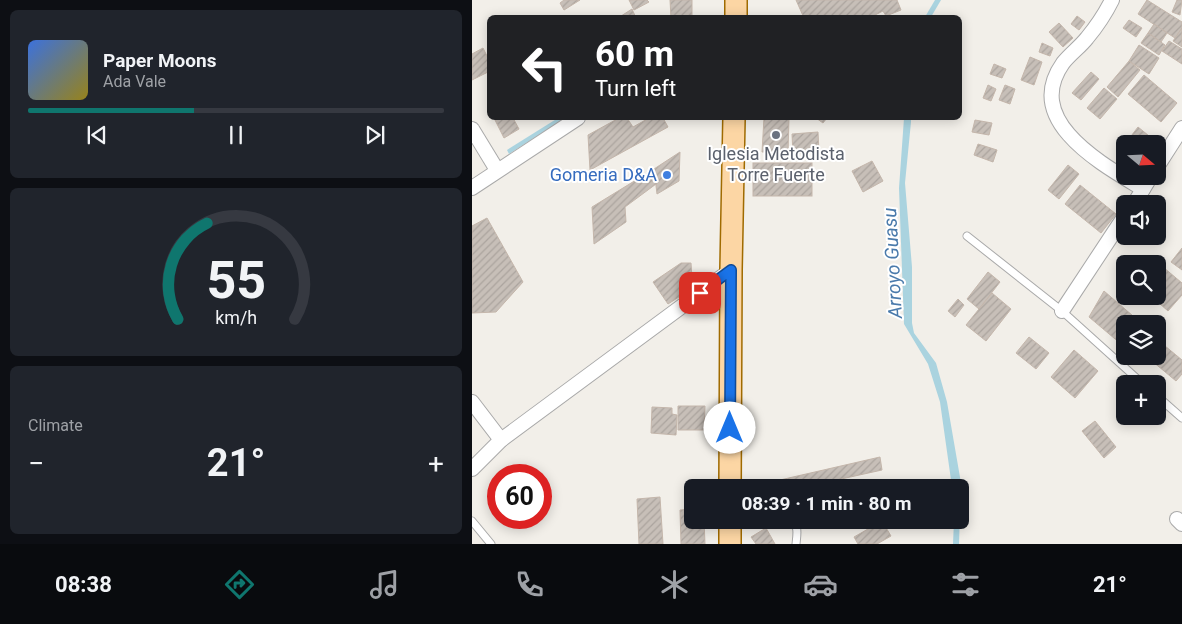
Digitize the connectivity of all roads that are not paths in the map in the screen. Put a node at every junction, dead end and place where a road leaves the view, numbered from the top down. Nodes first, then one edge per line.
1 (1112, 0) edge
2 (575, 120) edge
3 (734, 120) edge
4 (1182, 128) edge
5 (472, 129) edge
6 (1166, 153) edge
7 (497, 170) junction
8 (1146, 185) edge
9 (472, 188) edge
10 (1143, 190) junction
11 (1140, 195) edge
12 (1116, 229) edge
13 (968, 236) dead end
14 (731, 270) junction
15 (1062, 312) junction
16 (1133, 375) edge
17 (472, 402) edge
18 (1166, 404) edge
19 (1182, 418) edge
20 (501, 440) junction
21 (472, 469) edge
22 (730, 479) edge
23 (472, 521) edge
24 (730, 529) edge
25 (797, 529) edge
26 (490, 544) edge
27 (730, 544) edge
28 (796, 544) edge

1 - 10 street
2 - 7 street
3 - 14 main road
4 - 6 street
5 - 7 street
7 - 9 street
8 - 10 street
10 - 11 street
12 - 15 street
13 - 15 lane
14 - 20 street
14 - 22 main road
15 - 16 lane
17 - 20 street
18 - 19 lane
20 - 21 street
23 - 26 lane
24 - 27 main road
25 - 28 lane

